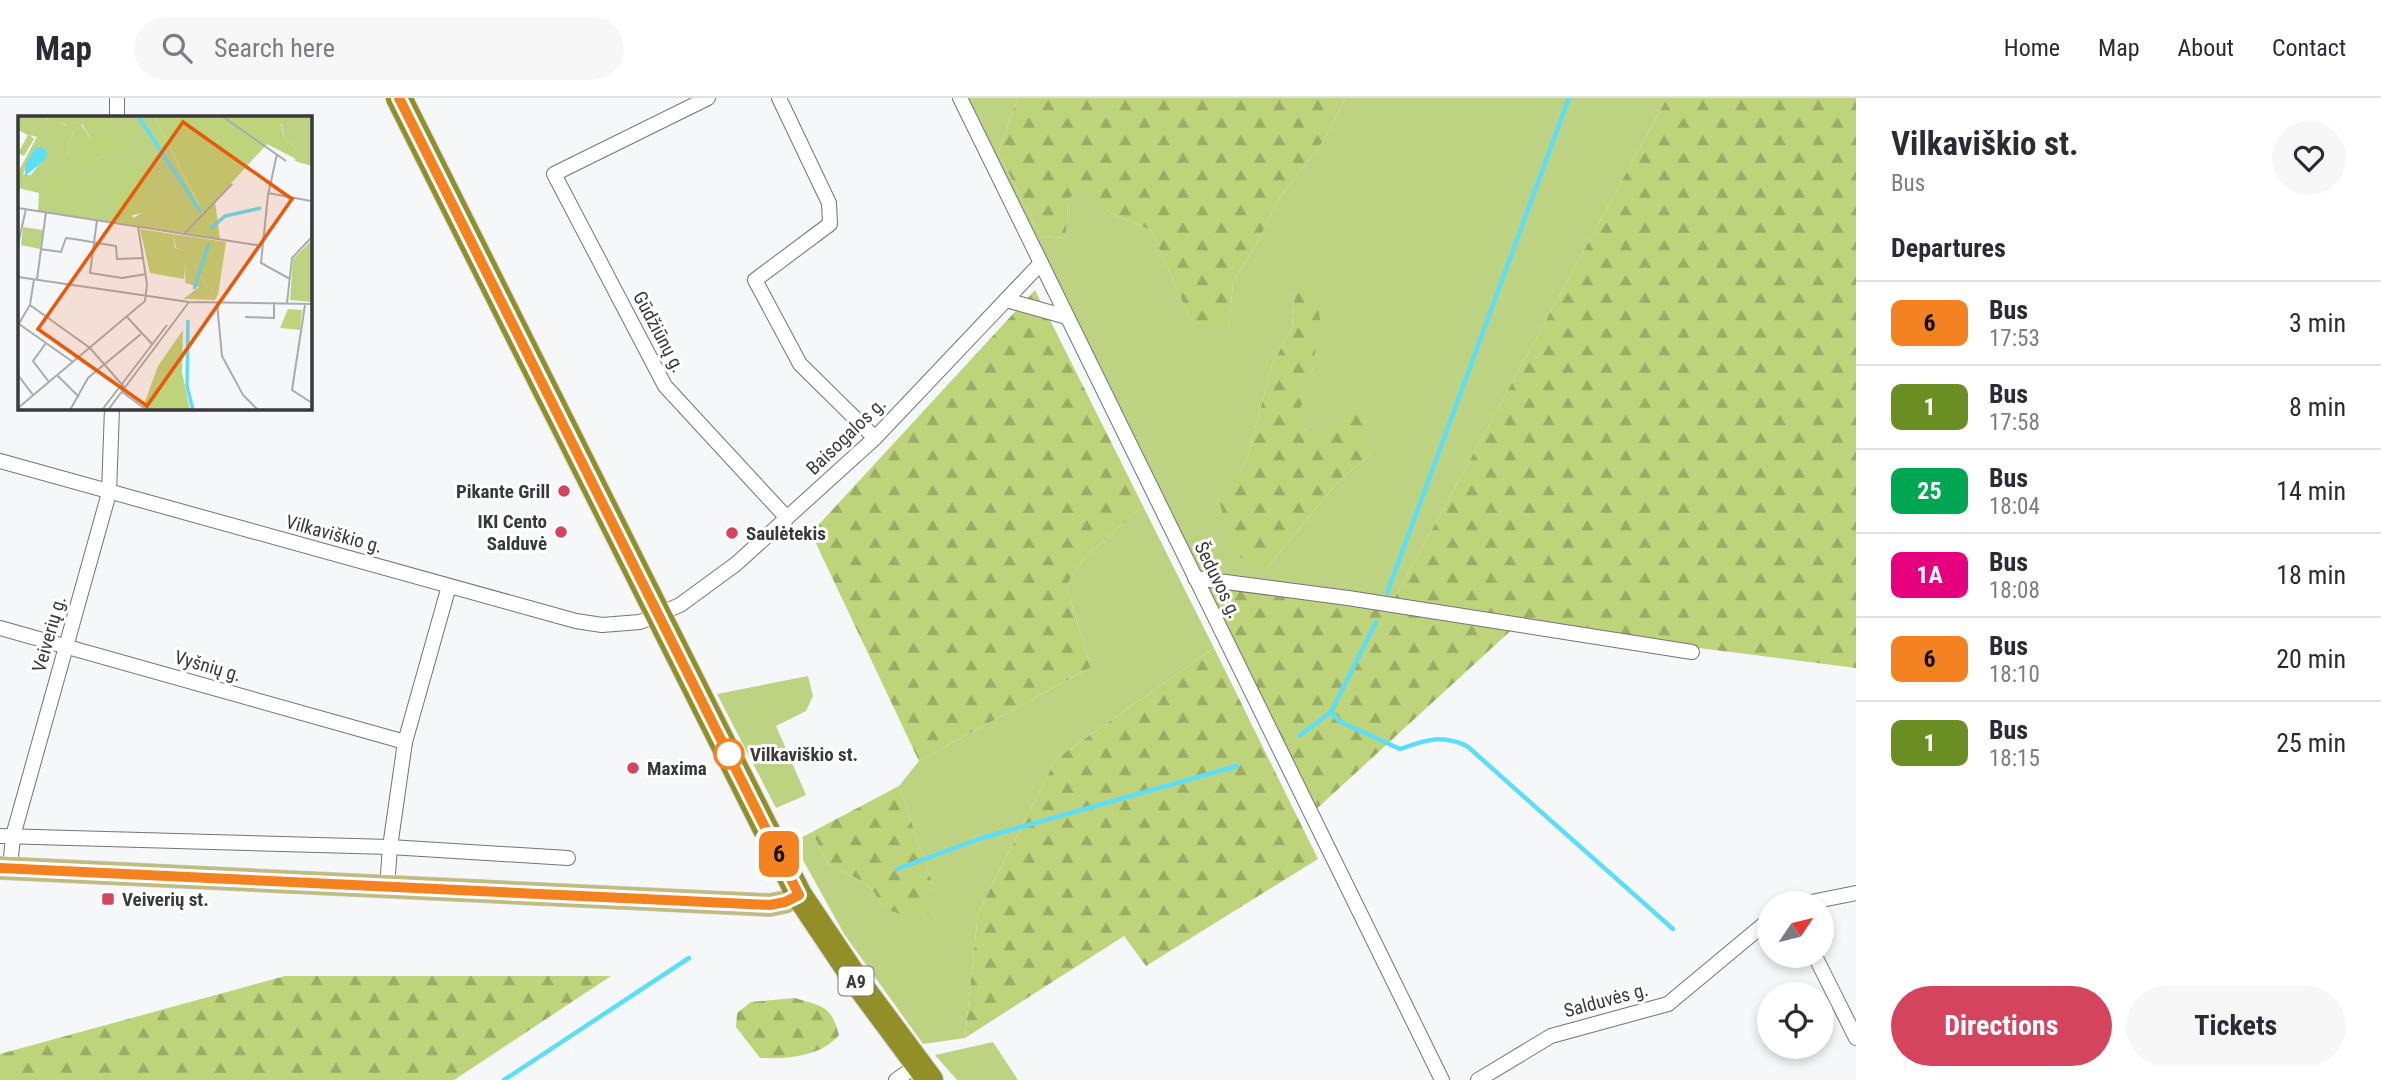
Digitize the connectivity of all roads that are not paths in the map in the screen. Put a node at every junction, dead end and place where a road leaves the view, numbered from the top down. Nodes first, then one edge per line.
1 (117, 98) edge
2 (399, 98) edge
3 (708, 98) edge
4 (779, 98) edge
5 (960, 98) edge
6 (117, 116) edge
7 (1041, 263) junction
8 (1006, 300) junction
9 (1067, 317) junction
10 (112, 410) edge
11 (875, 438) junction
12 (0, 461) edge
13 (109, 493) junction
14 (787, 518) junction
15 (1195, 578) junction
16 (449, 586) junction
17 (659, 615) junction
18 (0, 628) edge
19 (65, 646) junction
20 (1692, 652) dead end
21 (405, 743) junction
22 (7, 836) edge
23 (390, 847) junction
24 (568, 858) dead end
25 (5, 868) edge
26 (387, 887) junction
27 (1856, 893) edge
28 (799, 895) junction
29 (1834, 897) edge
30 (1757, 930) edge
31 (1821, 968) edge
32 (1856, 1038) edge
33 (924, 1072) edge
34 (896, 1080) edge
35 (1442, 1080) edge
36 (1478, 1080) edge

1 - 6 street
2 - 17 highway, A9
3 - 14 street, Gūdžiūnų g.
4 - 11 street
5 - 7 street, Šeduvos g.
7 - 8 street, Baisogalos g.
7 - 9 street, Šeduvos g.
8 - 9 street
8 - 11 street, Baisogalos g.
9 - 15 street, Šeduvos g.
10 - 13 street, Veiverių g.
11 - 14 street, Baisogalos g.
12 - 13 street, Vilkaviškio g.
13 - 16 street, Vilkaviškio g.
13 - 19 street, Veiverių g.
14 - 17 street, Baisogalos g.
15 - 20 street
15 - 35 street, Šeduvos g.
16 - 17 street, Vilkaviškio g.
16 - 21 street
17 - 28 highway, A9
18 - 19 street, Vyšnių g.
19 - 21 street, Vyšnių g.
19 - 22 street, Veiverių g.
21 - 23 street
22 - 23 street
22 - 25 street, Veiverių g.
23 - 24 street
23 - 26 street
25 - 26 main road
26 - 28 main road
27 - 29 street
28 - 33 highway, A9
30 - 36 street, Salduvės g.
31 - 32 street
33 - 34 street

